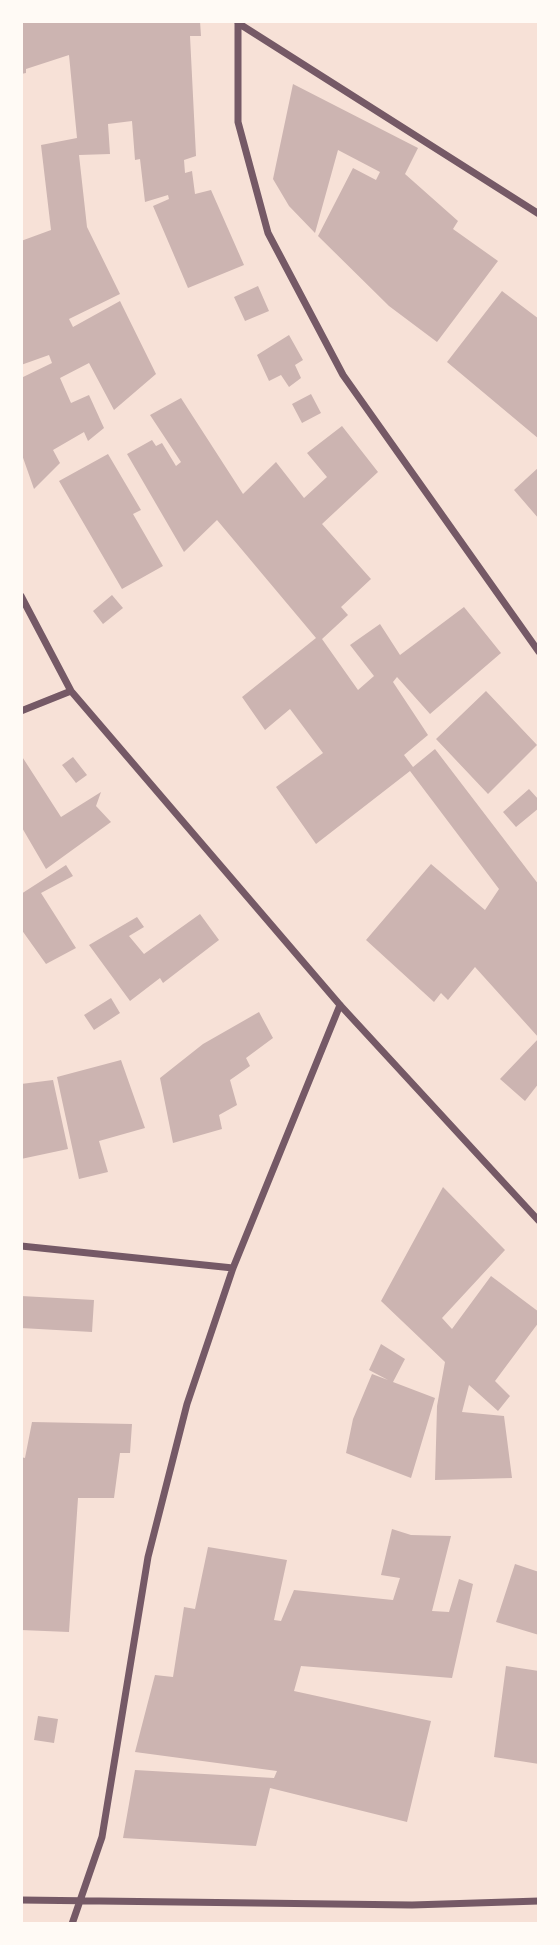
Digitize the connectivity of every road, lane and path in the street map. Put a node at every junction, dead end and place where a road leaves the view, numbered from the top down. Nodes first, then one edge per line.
1 (238, 22) edge
2 (539, 214) edge
3 (21, 596) edge
4 (539, 652) edge
5 (71, 691) junction
6 (21, 711) edge
7 (340, 1005) junction
8 (539, 1221) edge
9 (21, 1246) edge
10 (233, 1268) junction
11 (80, 1898) junction
12 (21, 1900) edge
13 (539, 1901) edge
14 (72, 1924) edge

1 - 2 street
1 - 4 street
3 - 5 street
5 - 6 street
5 - 7 street
7 - 8 street
7 - 10 street
9 - 10 street
10 - 11 street
11 - 12 street
11 - 13 street
11 - 14 street

